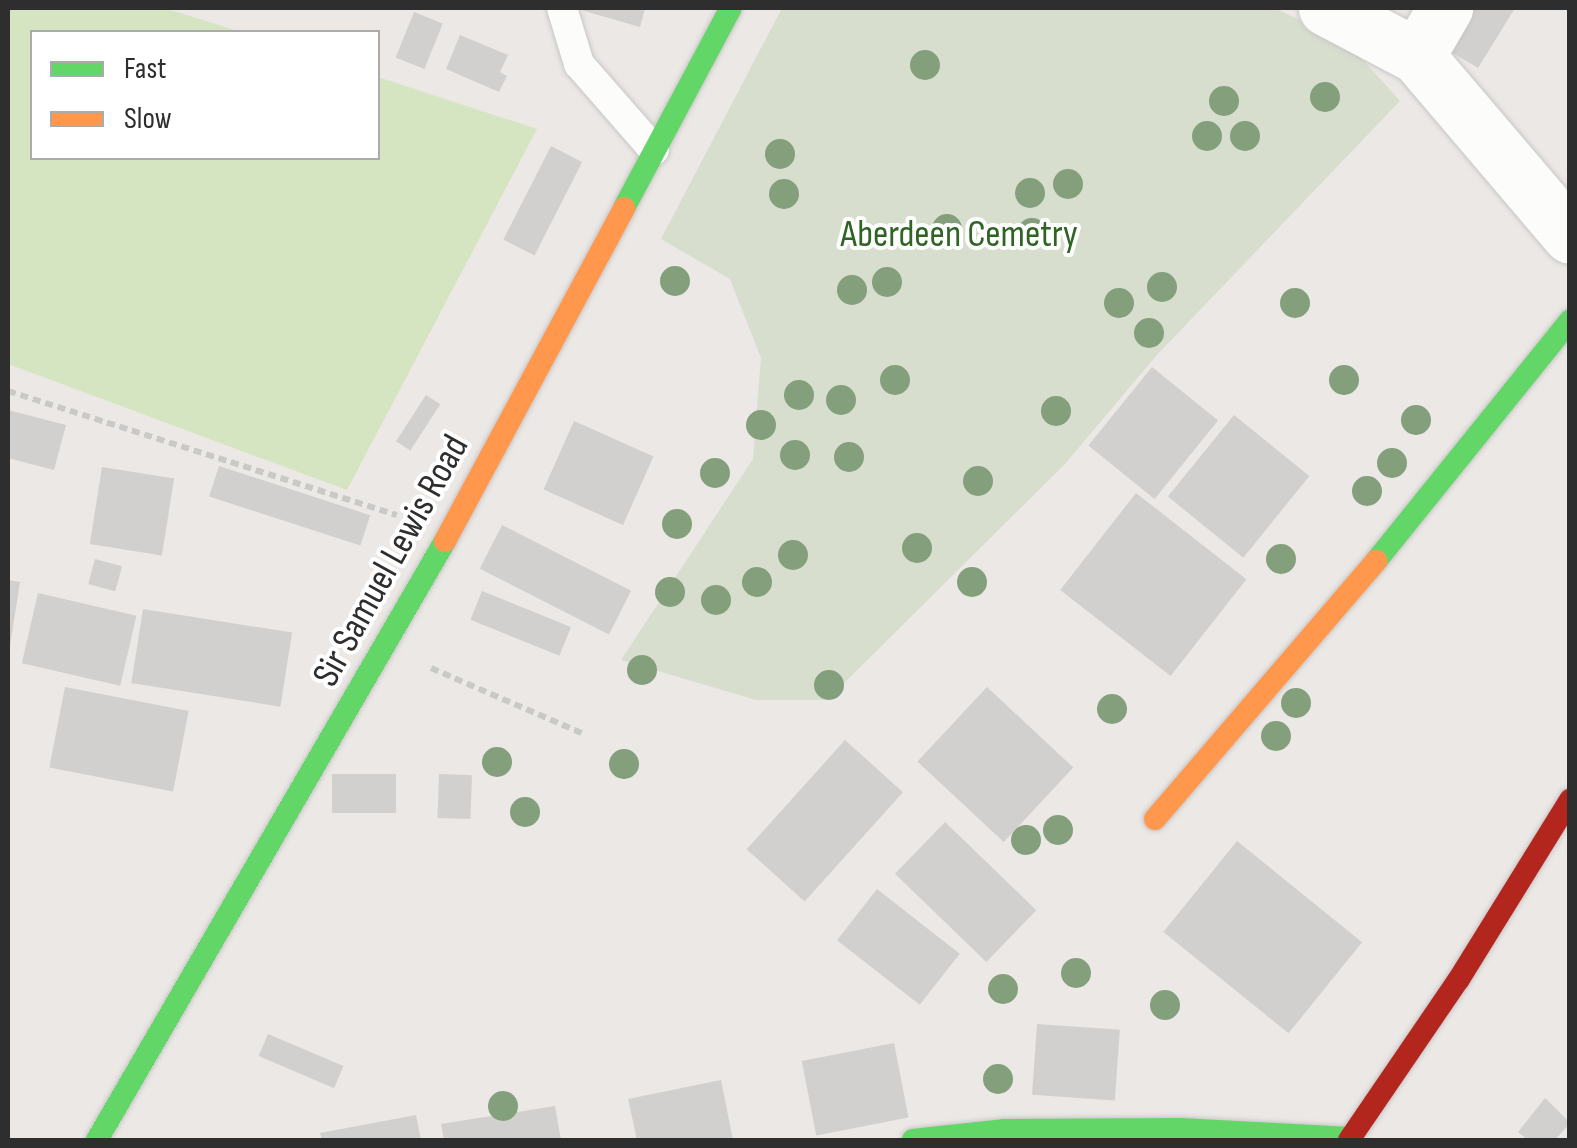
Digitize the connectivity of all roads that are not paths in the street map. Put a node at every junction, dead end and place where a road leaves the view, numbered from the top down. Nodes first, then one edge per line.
1 (562, 8) edge
2 (731, 8) edge
3 (1326, 8) edge
4 (1445, 8) edge
5 (1417, 56) junction
6 (654, 150) junction
7 (1570, 236) edge
8 (1570, 322) edge
9 (1570, 800) edge
10 (1155, 820) dead end
11 (97, 1140) edge
12 (913, 1140) edge
13 (1349, 1140) edge

1 - 6 lane
2 - 6 street, Sir Samuel Lewis Road
3 - 5 street
4 - 5 street
5 - 7 street
6 - 11 street, Sir Samuel Lewis Road
8 - 10 street
9 - 13 street
12 - 13 street

